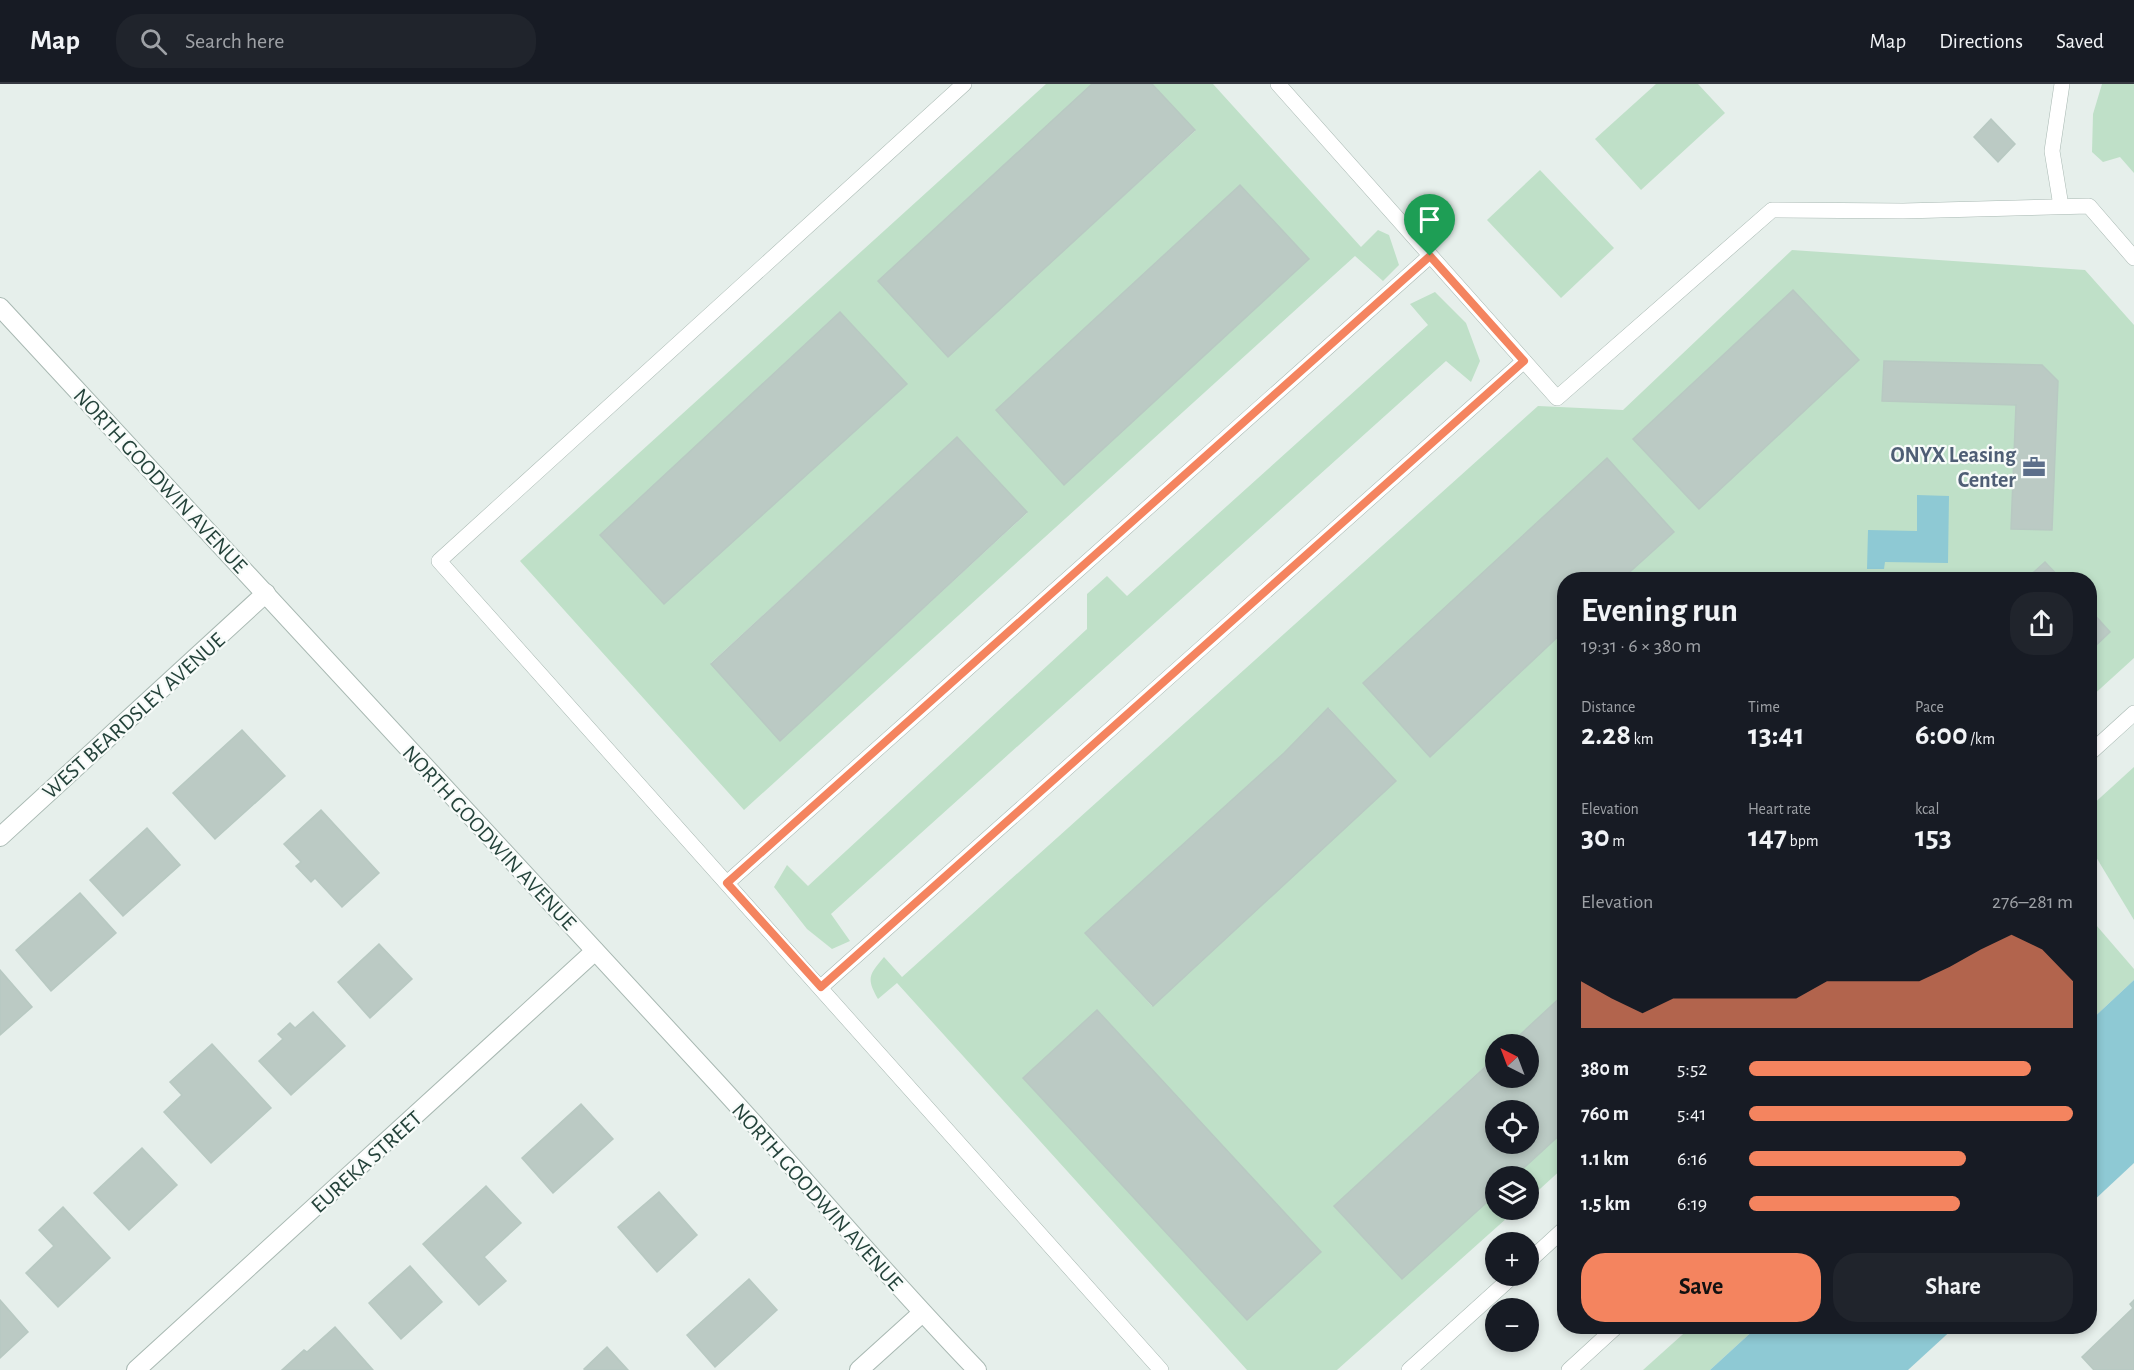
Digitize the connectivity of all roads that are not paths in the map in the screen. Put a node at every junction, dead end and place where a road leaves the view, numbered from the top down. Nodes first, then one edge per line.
1 (964, 84) edge
2 (1278, 84) edge
3 (2062, 84) edge
4 (2061, 206) junction
5 (1430, 256) junction
6 (2134, 258) edge
7 (0, 307) edge
8 (1524, 361) junction
9 (266, 593) junction
10 (2134, 713) edge
11 (2097, 747) edge
12 (0, 837) edge
13 (727, 883) junction
14 (595, 951) junction
15 (821, 987) junction
16 (1557, 1235) edge
17 (1539, 1252) edge
18 (1502, 1286) edge
19 (922, 1313) junction
20 (1608, 1334) edge
21 (136, 1370) edge
22 (860, 1370) edge
23 (978, 1370) edge
24 (1161, 1370) edge
25 (1409, 1370) edge
26 (1569, 1370) edge

1 - 13 lane
2 - 5 lane
3 - 4 lane
4 - 6 lane
4 - 8 lane
5 - 8 lane
5 - 13 lane
7 - 9 street, NORTH GOODWIN AVENUE
8 - 15 lane
9 - 12 street, WEST BEARDSLEY AVENUE
9 - 14 street, NORTH GOODWIN AVENUE
10 - 11 lane
13 - 15 lane
14 - 19 street, NORTH GOODWIN AVENUE
14 - 21 street, EUREKA STREET
15 - 24 lane
16 - 17 lane
18 - 25 lane
19 - 22 street
19 - 23 street, NORTH GOODWIN AVENUE
20 - 26 lane

